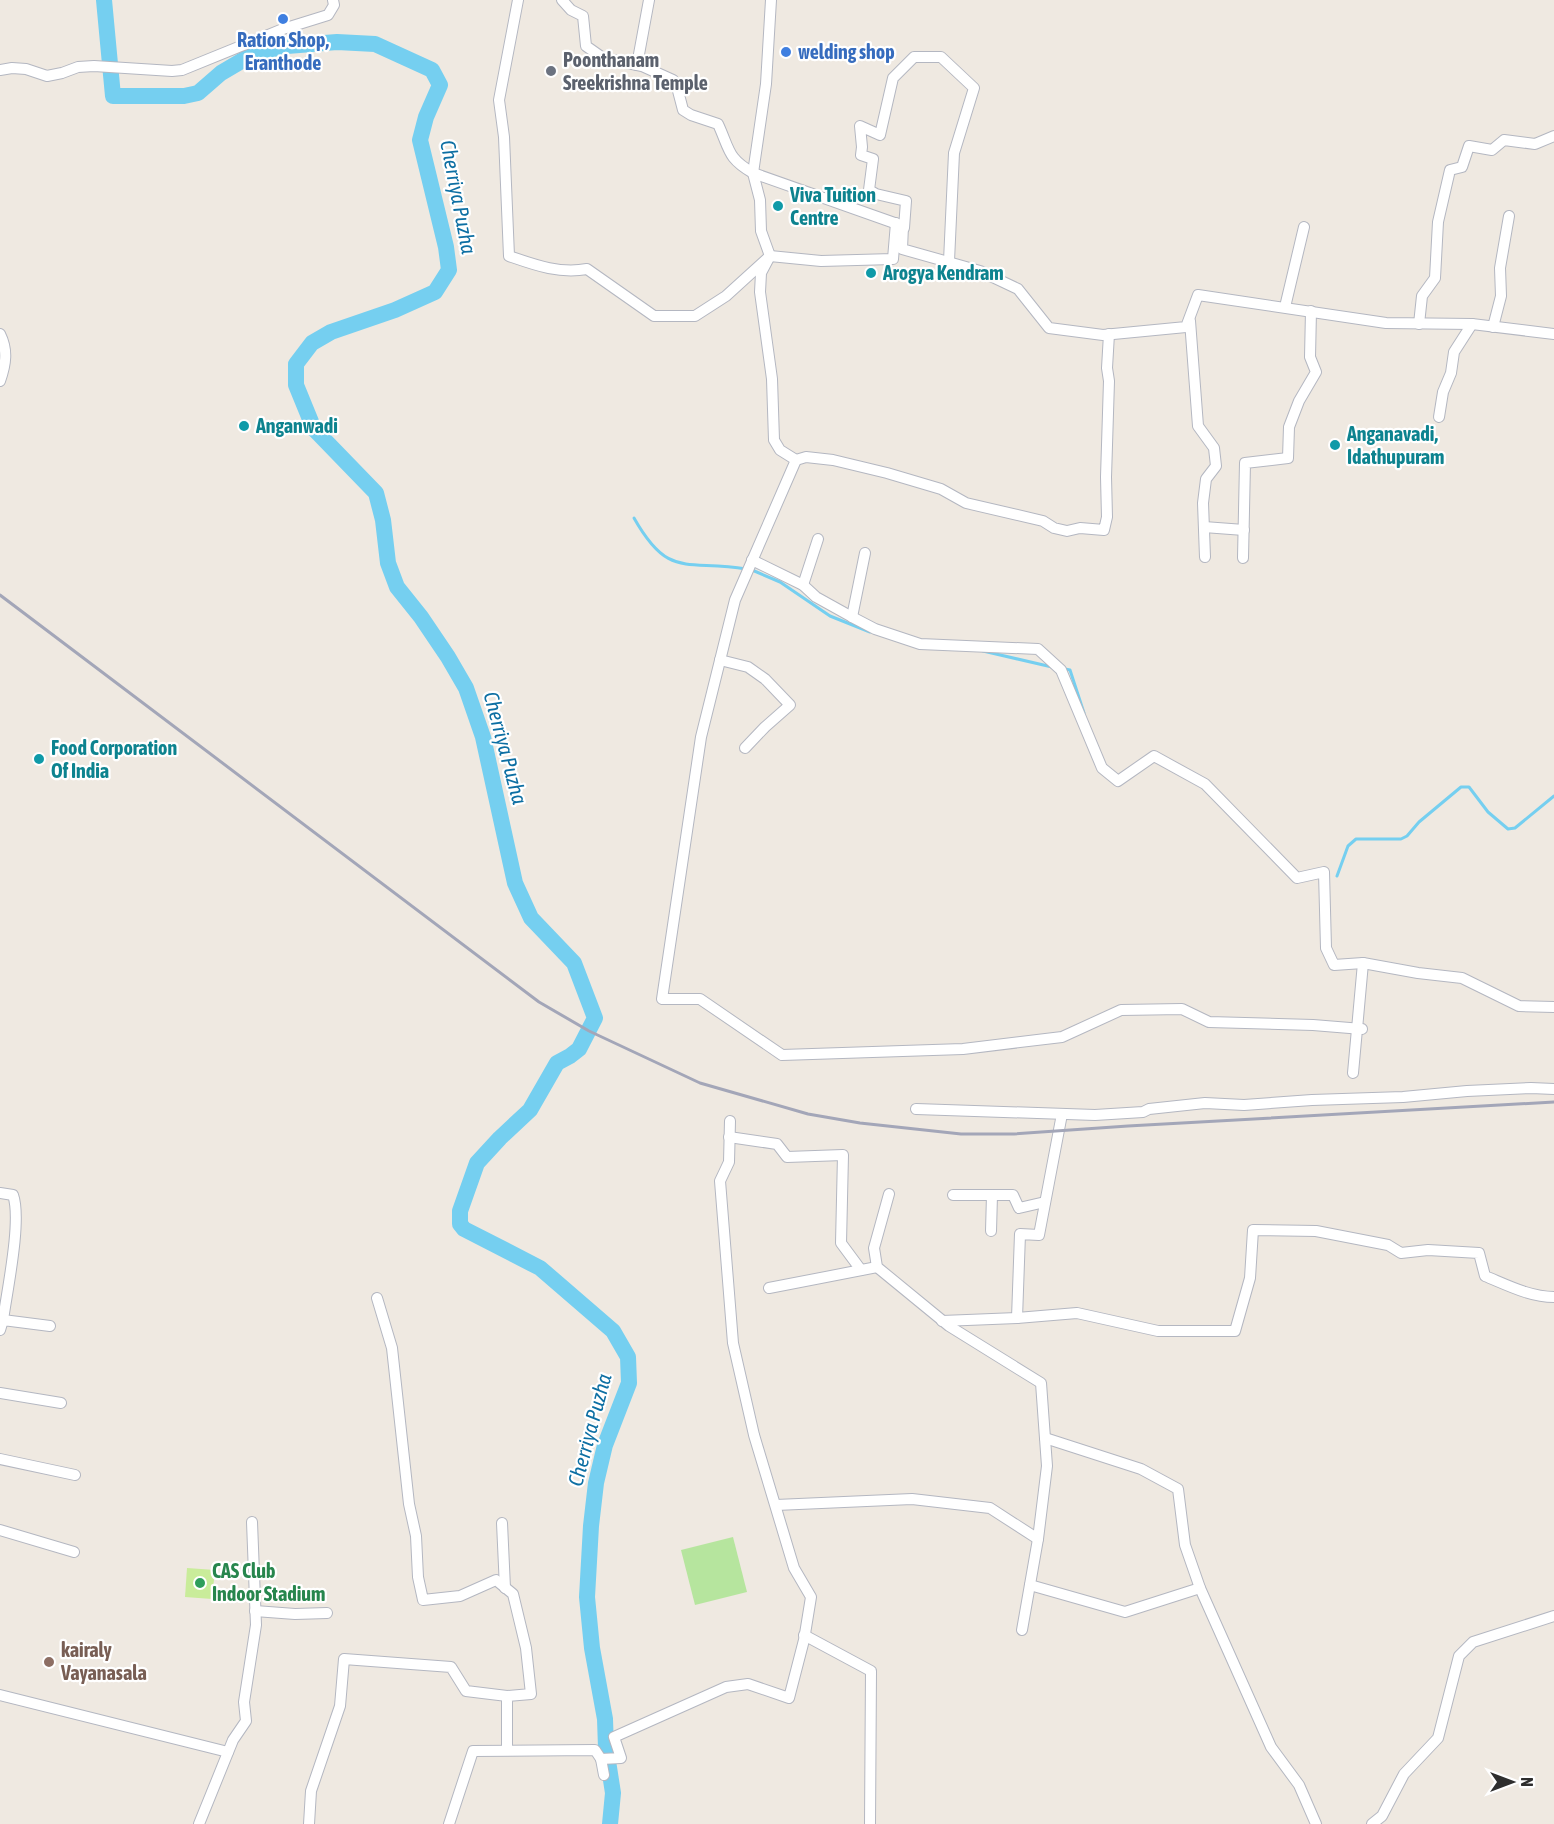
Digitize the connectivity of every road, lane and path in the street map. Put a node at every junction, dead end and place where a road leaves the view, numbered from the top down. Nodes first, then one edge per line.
1 (333, 0) edge
2 (518, 0) edge
3 (562, 0) edge
4 (649, 0) edge
5 (771, 0) edge
6 (637, 65) junction
7 (0, 70) edge
8 (1554, 136) edge
9 (753, 173) junction
10 (1509, 216) dead end
11 (900, 225) junction
12 (1304, 227) dead end
13 (770, 256) junction
14 (949, 261) junction
15 (1285, 307) junction
16 (1311, 311) junction
17 (1189, 318) junction
18 (1419, 324) junction
19 (1472, 324) junction
20 (1493, 327) junction
21 (0, 334) edge
22 (1108, 334) junction
23 (1554, 334) edge
24 (0, 381) edge
25 (1439, 417) dead end
26 (796, 460) junction
27 (1203, 527) junction
28 (1244, 530) junction
29 (818, 539) dead end
30 (865, 553) dead end
31 (1204, 557) dead end
32 (1243, 558) dead end
33 (752, 560) junction
34 (803, 585) junction
35 (852, 617) junction
36 (720, 660) junction
37 (745, 748) dead end
38 (1363, 963) junction
39 (1554, 1007) edge
40 (1359, 1029) junction
41 (1353, 1073) dead end
42 (1554, 1089) edge
43 (916, 1109) dead end
44 (1062, 1114) junction
45 (730, 1121) dead end
46 (729, 1137) junction
47 (0, 1192) edge
48 (889, 1194) dead end
49 (953, 1195) dead end
50 (992, 1195) junction
51 (1045, 1202) junction
52 (991, 1232) dead end
53 (877, 1267) junction
54 (861, 1270) junction
55 (769, 1288) dead end
56 (1554, 1297) edge
57 (377, 1298) dead end
58 (1017, 1318) junction
59 (942, 1321) junction
60 (1, 1325) edge
61 (50, 1326) dead end
62 (0, 1393) edge
63 (61, 1403) dead end
64 (1045, 1438) junction
65 (0, 1459) edge
66 (75, 1475) dead end
67 (776, 1505) junction
68 (252, 1522) dead end
69 (502, 1523) dead end
70 (0, 1530) edge
71 (1038, 1539) junction
72 (74, 1552) dead end
73 (1030, 1586) junction
74 (505, 1588) junction
75 (1200, 1588) junction
76 (255, 1611) junction
77 (327, 1613) dead end
78 (1554, 1616) edge
79 (1022, 1630) dead end
80 (804, 1635) junction
81 (0, 1695) edge
82 (507, 1696) junction
83 (507, 1750) junction
84 (228, 1752) junction
85 (601, 1759) junction
86 (604, 1774) dead end
87 (199, 1824) edge
88 (309, 1824) edge
89 (449, 1824) edge
90 (870, 1824) edge
91 (1316, 1824) edge
92 (1372, 1824) edge

1 - 7 street
2 - 13 street
3 - 6 street
4 - 6 street
5 - 9 street
6 - 9 street
8 - 18 street
9 - 11 street
9 - 13 street
10 - 20 street
11 - 13 street
11 - 14 street
11 - 14 street
12 - 15 street
13 - 26 street
14 - 22 street
15 - 16 street
15 - 17 street
16 - 18 street
16 - 28 street
17 - 22 street
17 - 27 street
18 - 19 street
19 - 20 street
19 - 25 street
20 - 23 street
21 - 24 street
22 - 26 street
26 - 33 street
27 - 28 street
27 - 31 street
28 - 32 street
29 - 34 street
30 - 35 street
33 - 34 street
33 - 36 street
34 - 35 street
35 - 38 street
36 - 37 street
36 - 40 street
38 - 39 street
38 - 40 street
40 - 41 street
42 - 44 street
43 - 44 street
44 - 51 street
45 - 46 street
46 - 54 street
46 - 67 street
47 - 60 street
48 - 53 street
49 - 50 street
50 - 51 street
50 - 52 street
51 - 58 street
53 - 54 street
53 - 59 street
54 - 55 street
56 - 58 street
57 - 74 street
58 - 59 street
59 - 64 street
60 - 61 street
62 - 63 street
64 - 71 street
64 - 75 street
65 - 66 street
67 - 71 street
67 - 80 street
68 - 76 street
69 - 74 street
70 - 72 street
71 - 73 street
73 - 75 street
73 - 79 street
74 - 82 street
75 - 91 street
76 - 77 street
76 - 84 street
78 - 92 street
80 - 85 street
80 - 90 street
81 - 84 street
82 - 83 street
82 - 88 street
83 - 85 street
83 - 89 street
84 - 87 street
85 - 86 street

